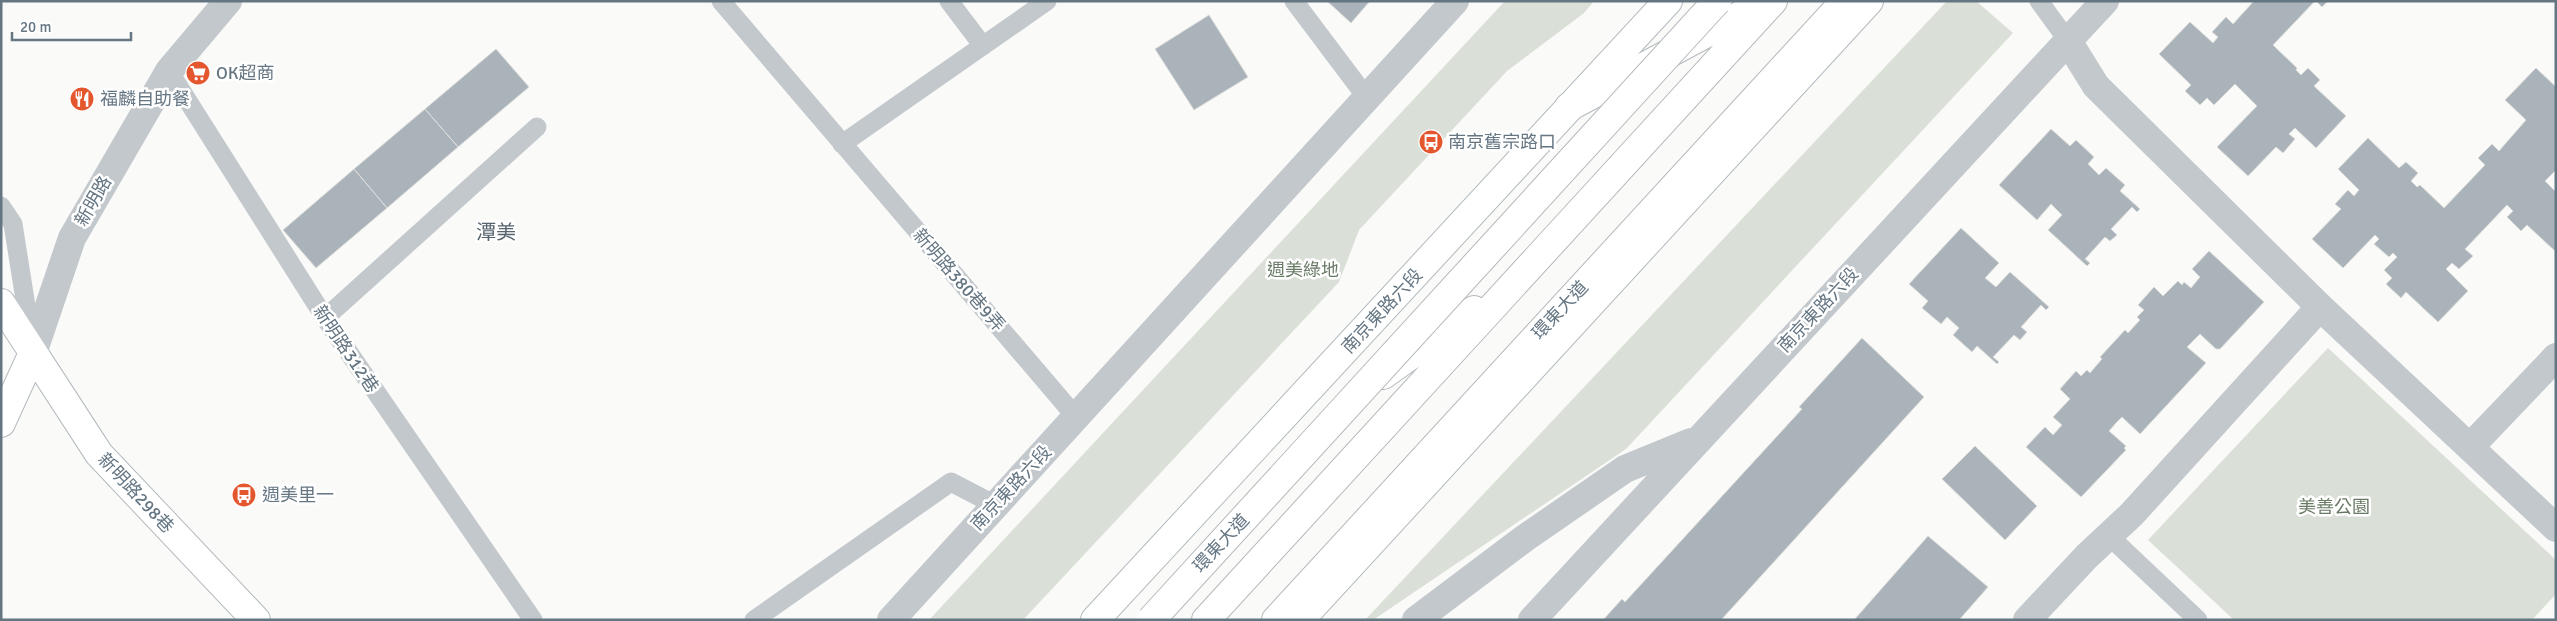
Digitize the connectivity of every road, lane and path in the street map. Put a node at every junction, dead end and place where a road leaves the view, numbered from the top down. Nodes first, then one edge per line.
1 (228, 1) edge
2 (721, 1) edge
3 (949, 1) edge
4 (1046, 1) edge
5 (1294, 1) edge
6 (1454, 1) edge
7 (1668, 1) edge
8 (1716, 1) edge
9 (1770, 1) edge
10 (1845, 1) edge
11 (1869, 1) edge
12 (2039, 1) edge
13 (2105, 1) edge
14 (2068, 41) junction
15 (983, 46) junction
16 (170, 71) junction
17 (1367, 98) junction
18 (1569, 107) junction
19 (537, 127) dead end
20 (842, 144) junction
21 (1, 206) edge
22 (1, 302) edge
23 (2320, 307) junction
24 (325, 318) junction
25 (1, 330) edge
26 (33, 352) junction
27 (2556, 356) edge
28 (1361, 392) junction
29 (1076, 417) junction
30 (1, 423) edge
31 (1699, 439) junction
32 (2470, 447) junction
33 (995, 505) junction
34 (2556, 528) edge
35 (2109, 536) junction
36 (256, 620) edge
37 (533, 620) edge
38 (754, 620) edge
39 (891, 620) edge
40 (1095, 620) edge
41 (1151, 620) edge
42 (1206, 620) edge
43 (1276, 620) edge
44 (1300, 620) edge
45 (1416, 620) edge
46 (1532, 620) edge
47 (2028, 620) edge
48 (2198, 620) edge

1 - 16 street, 新明路
2 - 20 lane, 新明路380巷9弄
3 - 15 lane
4 - 15 lane
5 - 17 lane
6 - 17 street, 南京東路六段
7 - 18 main road, 南京東路六段
8 - 28 main road, 環東大道, bridge
9 - 18 main road
9 - 28 main road, bridge
9 - 42 main road
10 - 43 main road, 環東大道
11 - 44 main road
12 - 14 lane
13 - 14 street, 南京東路六段
14 - 23 street
14 - 31 street, 南京東路六段
15 - 20 lane
16 - 24 lane, 新明路312巷
16 - 26 street, 新明路
17 - 29 street, 南京東路六段
18 - 40 main road, 南京東路六段
19 - 24 lane
20 - 29 lane, 新明路380巷9弄
21 - 26 lane
22 - 26 main road, 新明路298巷
23 - 32 street
23 - 35 street
24 - 37 lane, 新明路312巷
25 - 26 lane
26 - 30 main road, 新明路
26 - 36 main road, 新明路298巷
27 - 32 street
28 - 41 main road, 環東大道, bridge
29 - 33 street, 南京東路六段
31 - 45 street
31 - 46 street, 南京東路六段
32 - 34 street
33 - 38 lane
33 - 39 street, 南京東路六段
35 - 47 street
35 - 48 lane

